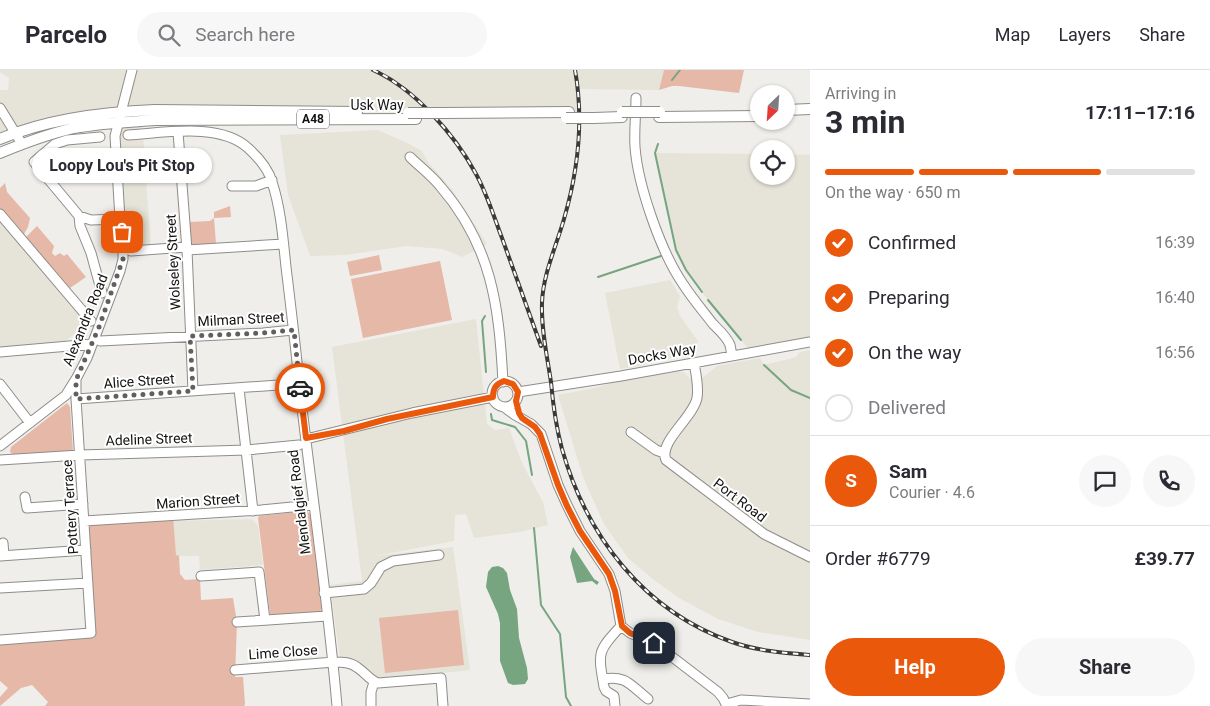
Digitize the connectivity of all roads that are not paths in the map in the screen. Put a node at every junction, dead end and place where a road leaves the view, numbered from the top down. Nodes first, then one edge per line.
1 (132, 70) edge
2 (636, 98) dead end
3 (0, 108) edge
4 (810, 109) edge
5 (750, 110) edge
6 (795, 110) edge
7 (122, 111) junction
8 (659, 114) junction
9 (412, 116) junction
10 (750, 116) edge
11 (795, 116) edge
12 (810, 116) edge
13 (117, 123) junction
14 (178, 132) junction
15 (16, 133) junction
16 (128, 135) dead end
17 (100, 137) dead end
18 (0, 139) edge
19 (22, 144) junction
20 (0, 153) edge
21 (410, 157) dead end
22 (272, 180) junction
23 (232, 186) dead end
24 (0, 214) edge
25 (79, 216) junction
26 (120, 219) junction
27 (283, 244) junction
28 (187, 248) junction
29 (131, 251) dead end
30 (102, 293) dead end
31 (91, 321) dead end
32 (294, 330) junction
33 (190, 336) junction
34 (810, 342) edge
35 (96, 343) junction
36 (0, 352) edge
37 (732, 356) junction
38 (694, 363) junction
39 (76, 380) junction
40 (503, 382) junction
41 (0, 384) edge
42 (293, 384) dead end
43 (240, 389) junction
44 (193, 391) junction
45 (493, 397) junction
46 (517, 397) junction
47 (76, 399) junction
48 (504, 407) junction
49 (522, 418) junction
50 (30, 423) junction
51 (631, 432) dead end
52 (302, 442) junction
53 (0, 446) edge
54 (247, 450) junction
55 (664, 452) junction
56 (80, 455) junction
57 (0, 460) edge
58 (25, 497) dead end
59 (83, 504) junction
60 (313, 505) junction
61 (253, 511) junction
62 (84, 521) junction
63 (3, 543) dead end
64 (86, 550) junction
65 (439, 555) dead end
66 (2, 556) edge
67 (810, 557) edge
68 (200, 576) dead end
69 (88, 583) junction
70 (0, 588) edge
71 (324, 593) junction
72 (327, 616) junction
73 (265, 620) junction
74 (237, 622) dead end
75 (622, 626) junction
76 (0, 640) edge
77 (334, 662) junction
78 (235, 670) dead end
79 (603, 679) junction
80 (374, 682) junction
81 (648, 698) dead end
82 (785, 704) edge
83 (810, 704) edge
84 (727, 705) edge
85 (337, 706) edge
86 (371, 706) edge
87 (443, 706) edge
88 (615, 706) edge

1 - 7 street, Alexandra Road
2 - 37 street
3 - 15 street
4 - 6 main road
5 - 8 main road, Usk Way / A48
7 - 9 main road, Usk Way / A48
7 - 13 street, Alexandra Road
7 - 15 main road, Usk Way / A48
8 - 9 main road, Usk Way / A48, bridge
8 - 10 main road, Usk Way / A48
9 - 13 main road, Usk Way / A48
11 - 12 main road
13 - 19 main road, Usk Way / A48
13 - 26 street, Alexandra Road
14 - 16 street
14 - 22 street, Mendalgief Road
14 - 28 street, Wolseley Street
15 - 18 main road, Usk Way / A48
15 - 19 street
17 - 25 street
19 - 20 main road, Usk Way / A48
21 - 40 street
22 - 23 street
22 - 27 street, Mendalgief Road
24 - 31 street
25 - 26 street
25 - 30 street
26 - 35 street, Alexandra Road
27 - 28 street
27 - 32 street, Mendalgief Road
28 - 29 street
28 - 33 street, Wolseley Street
32 - 33 street, Milman Street
32 - 52 street, Mendalgief Road
33 - 35 street, Milman Street
33 - 44 street, Wolseley Street
34 - 37 street, Docks Way
35 - 36 street, Milman Street
35 - 39 street, Alexandra Road
37 - 38 street, Docks Way
38 - 46 street, Docks Way
38 - 55 street
39 - 47 street, Pottery Terrace
39 - 50 street, Alexandra Road
40 - 45 street
40 - 46 street
41 - 50 street
42 - 43 street, Alice Street
43 - 44 street, Alice Street
43 - 54 street
44 - 47 street, Alice Street
45 - 48 street
45 - 52 street
46 - 48 street, Docks Way
46 - 49 street
47 - 56 street, Pottery Terrace
48 - 49 street
49 - 75 street
50 - 53 street, Alexandra Road
51 - 55 street, Port Road
52 - 54 street, Adeline Street
52 - 60 street, Mendalgief Road
54 - 56 street, Adeline Street
54 - 61 street
55 - 67 street, Port Road
56 - 57 street, Adeline Street
56 - 59 street, Pottery Terrace
58 - 59 street
59 - 62 street, Pottery Terrace
60 - 61 street, Marion Street
60 - 71 street, Mendalgief Road
61 - 62 street, Marion Street
62 - 64 street, Pottery Terrace
63 - 66 street
64 - 66 street
64 - 69 street, Pottery Terrace
65 - 71 street
68 - 73 street
69 - 70 street
69 - 76 street, Pottery Terrace
71 - 72 street, Mendalgief Road
72 - 73 street
72 - 77 street, Mendalgief Road
73 - 74 street
75 - 79 street
75 - 84 street
77 - 78 street, Lime Close
77 - 80 street, Lime Close
77 - 85 street, Mendalgief Road
79 - 81 street
79 - 88 street
80 - 86 street
80 - 87 street
82 - 83 street
82 - 84 street

